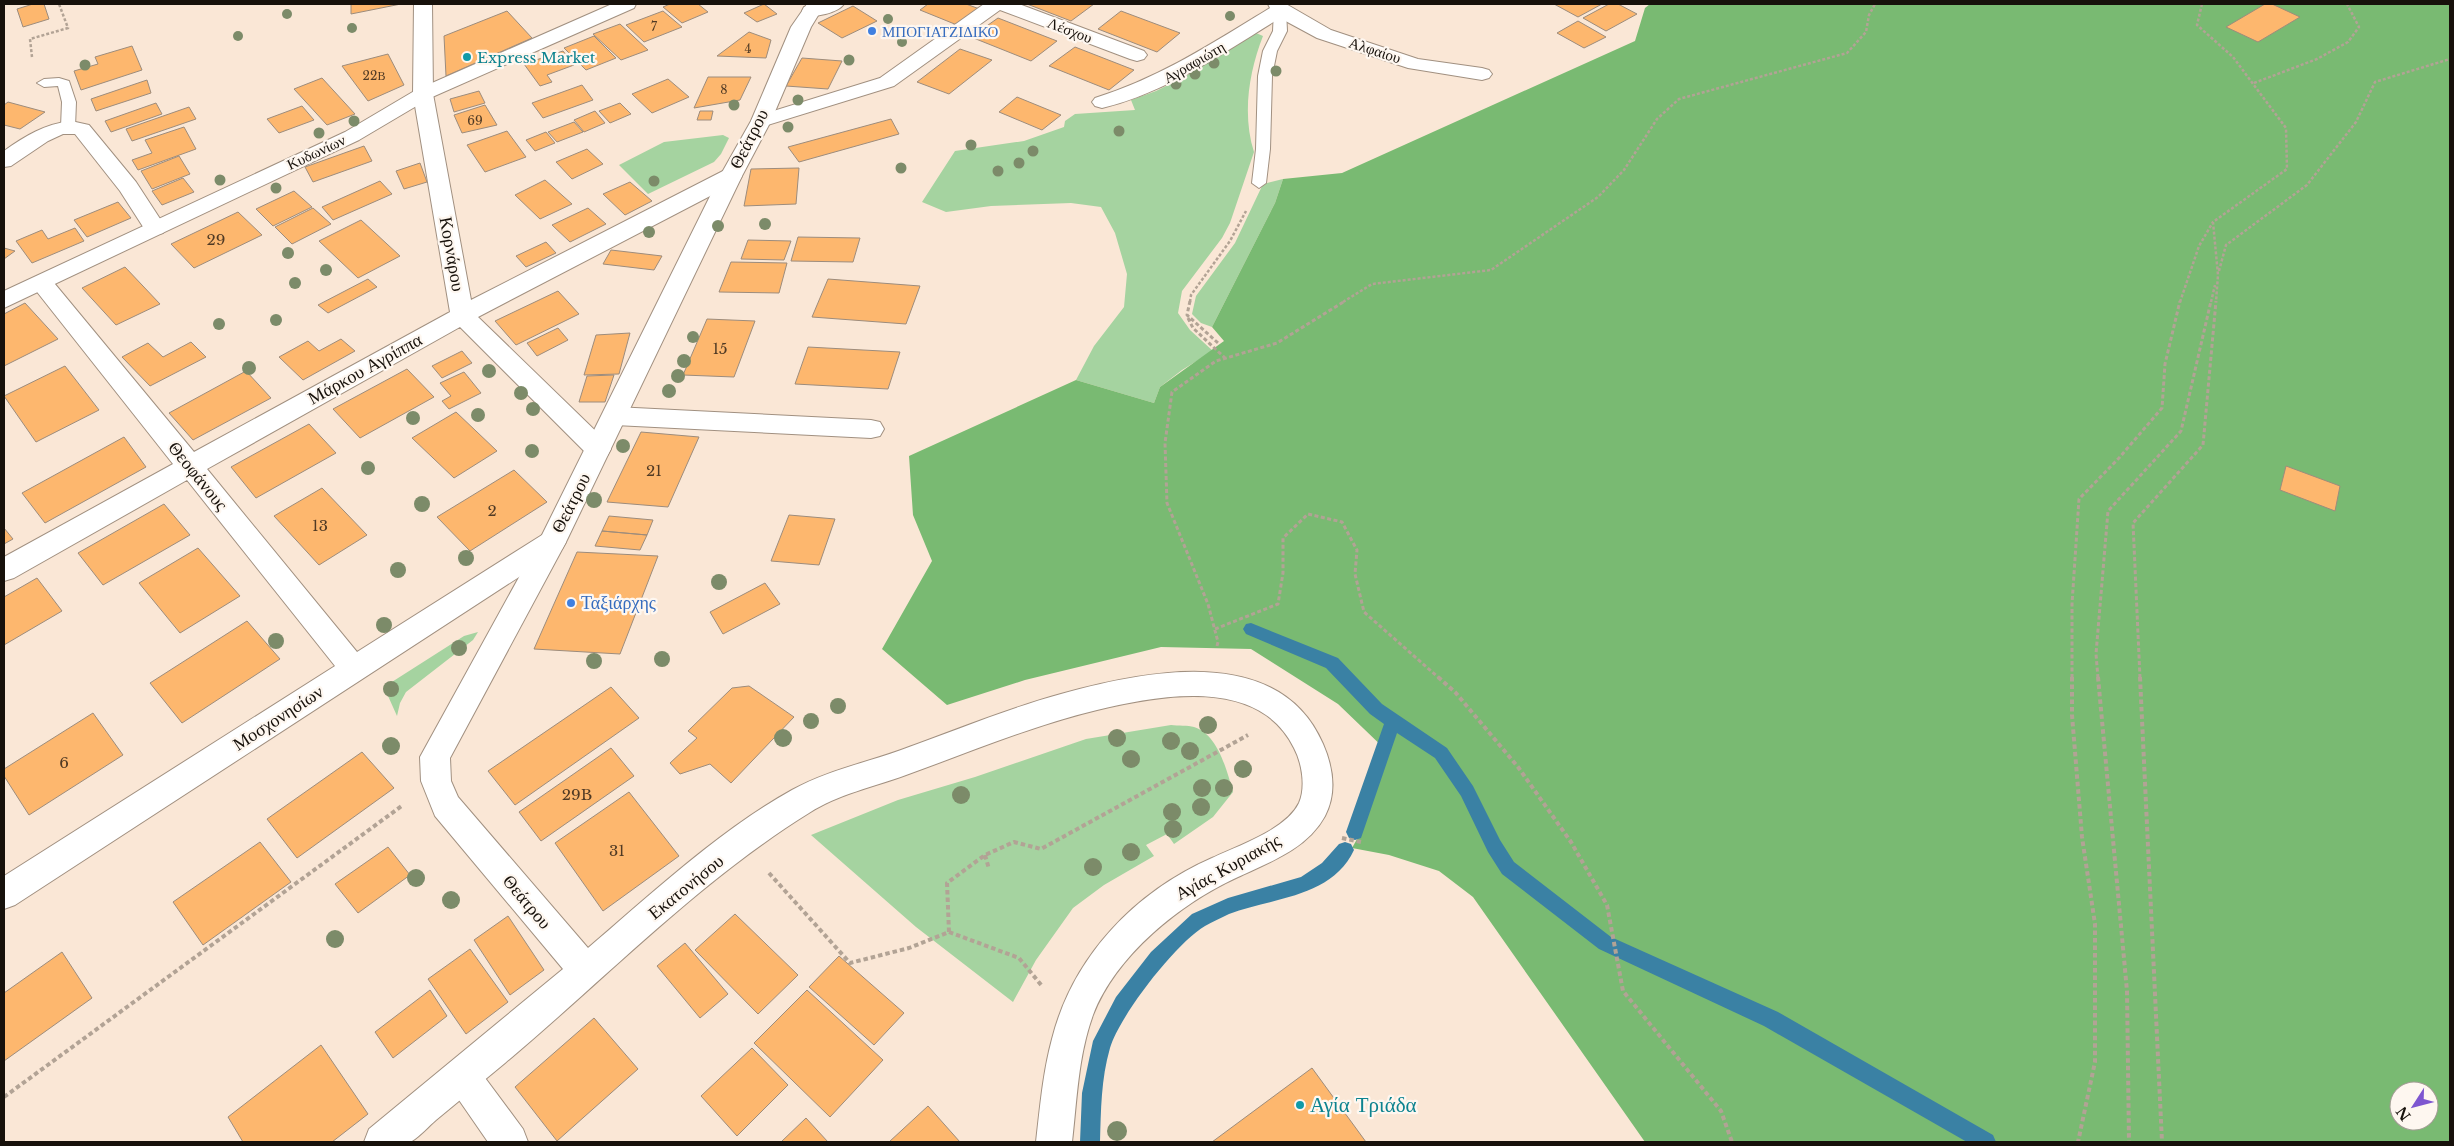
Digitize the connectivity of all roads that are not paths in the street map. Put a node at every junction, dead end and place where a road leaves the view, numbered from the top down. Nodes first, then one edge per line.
1 (423, 4) edge
2 (628, 4) edge
3 (996, 4) edge
4 (1003, 4) edge
5 (820, 6) edge
6 (1278, 7) edge
7 (1137, 56) dead end
8 (1482, 74) dead end
9 (44, 83) road end
10 (423, 94) junction
11 (1102, 102) dead end
12 (761, 121) junction
13 (68, 127) junction
14 (4, 161) edge
15 (730, 176) junction
16 (1259, 183) road end
17 (155, 228) junction
18 (42, 283) junction
19 (4, 300) edge
20 (462, 315) junction
21 (615, 416) junction
22 (871, 429) dead end
23 (598, 449) junction
24 (189, 466) junction
25 (552, 542) junction
26 (4, 570) edge
27 (354, 669) junction
28 (1038, 713) joint
29 (4, 894) edge
30 (586, 972) junction
31 (462, 1075) junction
32 (382, 1142) edge
33 (510, 1142) edge
34 (1054, 1142) edge

1 - 10 street, Κορνάρου
2 - 10 street, Κυδωνίων
3 - 12 street
4 - 7 street, Λέσχου
5 - 12 street, Θεάτρου
6 - 8 street, Αλφαίου
6 - 11 street, Αγραφιώτη
6 - 16 lane
9 - 13 lane
10 - 17 street, Κυδωνίων
10 - 20 street, Κορνάρου
12 - 15 street, Θεάτρου
13 - 14 street
13 - 17 street
15 - 20 street, Μάρκου Αγρίππα
15 - 21 street, Θεάτρου
17 - 18 street, Κυδωνίων
18 - 19 street, Κυδωνίων
18 - 24 street, Θεοφάνους
20 - 23 street, Κορνάρου
20 - 24 street, Μάρκου Αγρίππα
21 - 22 street
21 - 23 street, Θεάτρου
23 - 25 street, Θεάτρου
24 - 26 street, Μάρκου Αγρίππα
24 - 27 street, Θεοφάνους
25 - 27 street, Μοσχονησίων
25 - 30 street, Θεάτρου
27 - 29 street, Μοσχονησίων
28 - 30 street, Εκατονήσου
28 - 34 street, Αγίας Κυριακής
30 - 31 street, Εκατονήσου
31 - 32 street, Εκατονήσου
31 - 33 street

